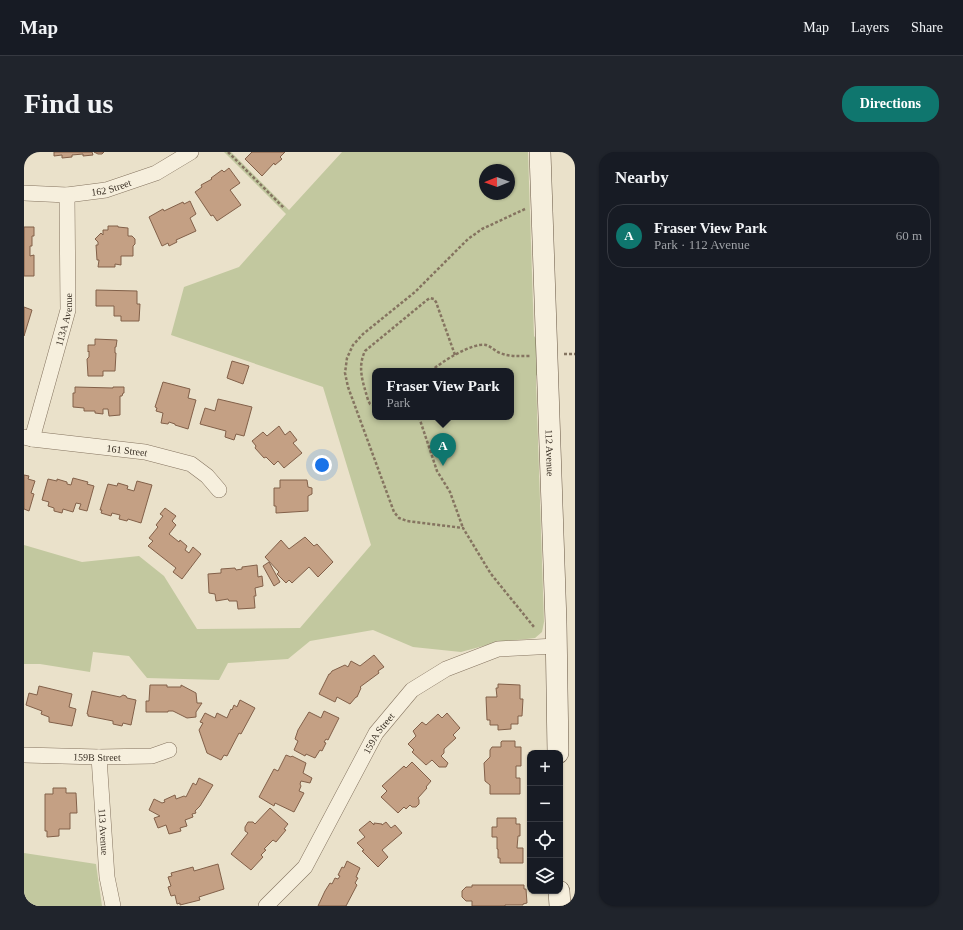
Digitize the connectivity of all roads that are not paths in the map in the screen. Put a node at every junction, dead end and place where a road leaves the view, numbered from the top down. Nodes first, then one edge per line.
1 (191, 152) edge
2 (540, 152) edge
3 (24, 193) edge
4 (67, 195) junction
5 (28, 438) edge
6 (219, 490) dead end
7 (566, 646) edge
8 (169, 750) dead end
9 (558, 750) edge
10 (24, 755) edge
11 (99, 757) junction
12 (559, 894) edge
13 (113, 906) edge
14 (266, 906) edge
15 (560, 906) edge

1 - 4 street, 162 Street
2 - 7 street, 112 Avenue
3 - 4 street, 162 Street
4 - 5 street, 113A Avenue
5 - 6 street, 161 Street
7 - 9 street, 112 Avenue
7 - 14 street, 159A Street
8 - 11 street, 159B Street
10 - 11 street, 159B Street
11 - 13 street, 113 Avenue
12 - 15 street

